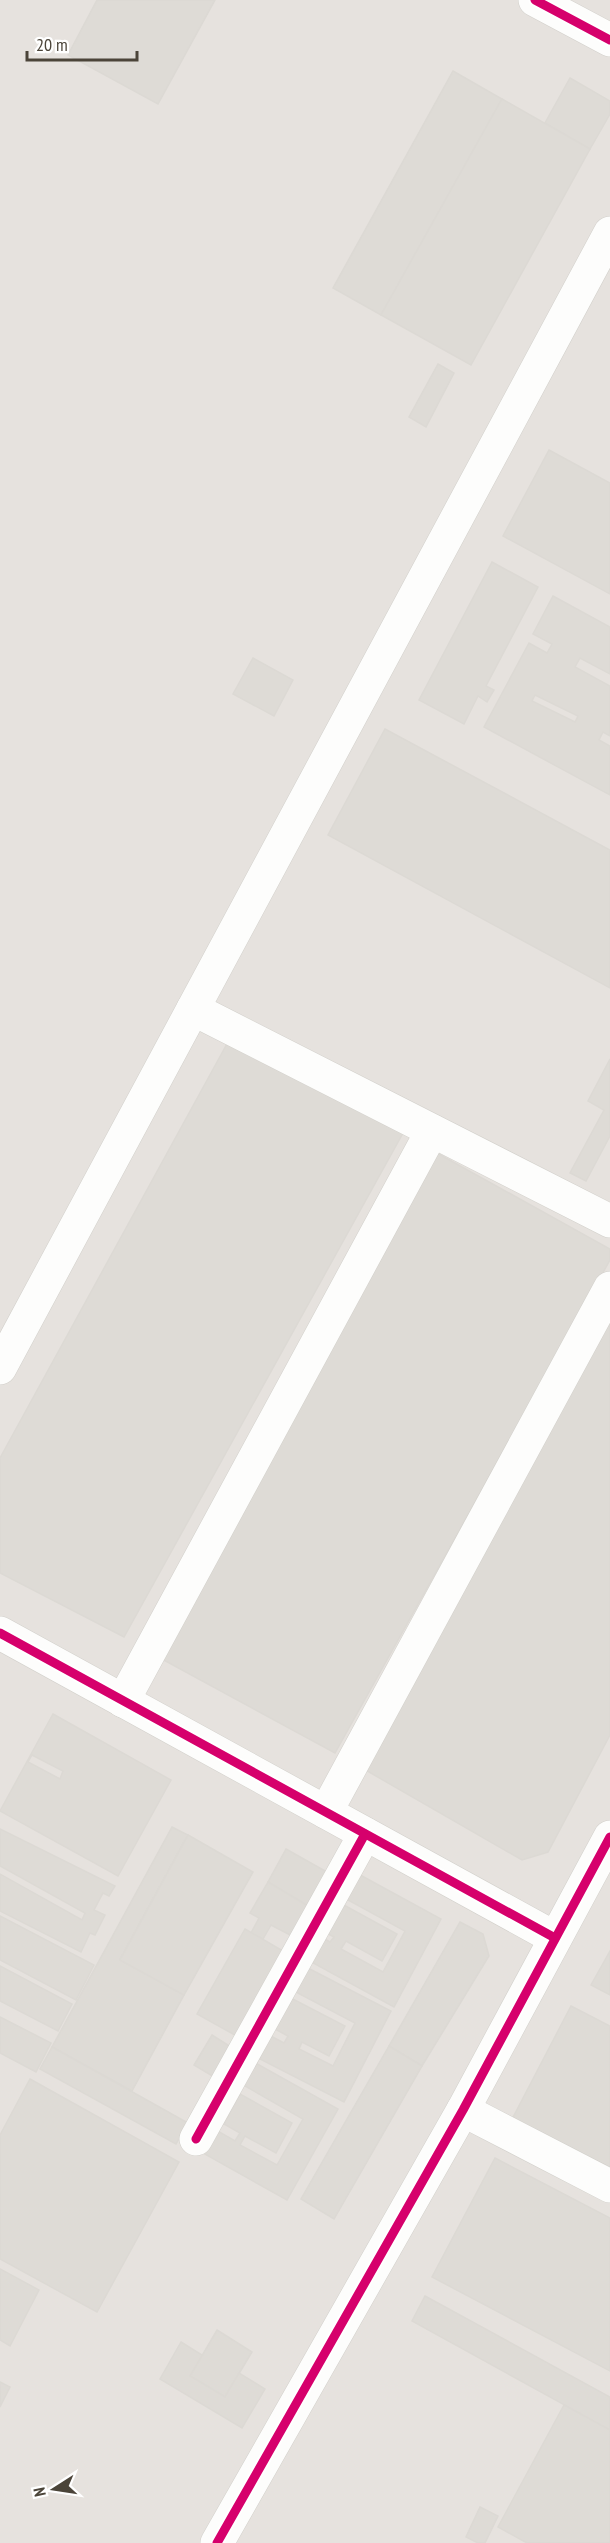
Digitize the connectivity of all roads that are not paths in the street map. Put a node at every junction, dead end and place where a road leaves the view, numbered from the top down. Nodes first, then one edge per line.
1 (535, 0) edge
2 (610, 40) edge
3 (610, 233) edge
4 (193, 1009) junction
5 (432, 1131) junction
6 (610, 1221) edge
7 (610, 1288) edge
8 (0, 1368) edge
9 (0, 1633) edge
10 (123, 1701) junction
11 (326, 1812) junction
12 (365, 1834) junction
13 (610, 1837) edge
14 (555, 1938) junction
15 (463, 2110) junction
16 (196, 2139) dead end
17 (610, 2186) edge
18 (218, 2543) edge

1 - 2 street
3 - 4 street
4 - 5 street
4 - 8 street
5 - 6 street
5 - 10 street
7 - 11 street
9 - 10 street
10 - 11 street
11 - 12 street
12 - 14 street
12 - 16 street
13 - 14 street
14 - 15 street
15 - 17 street
15 - 18 street

